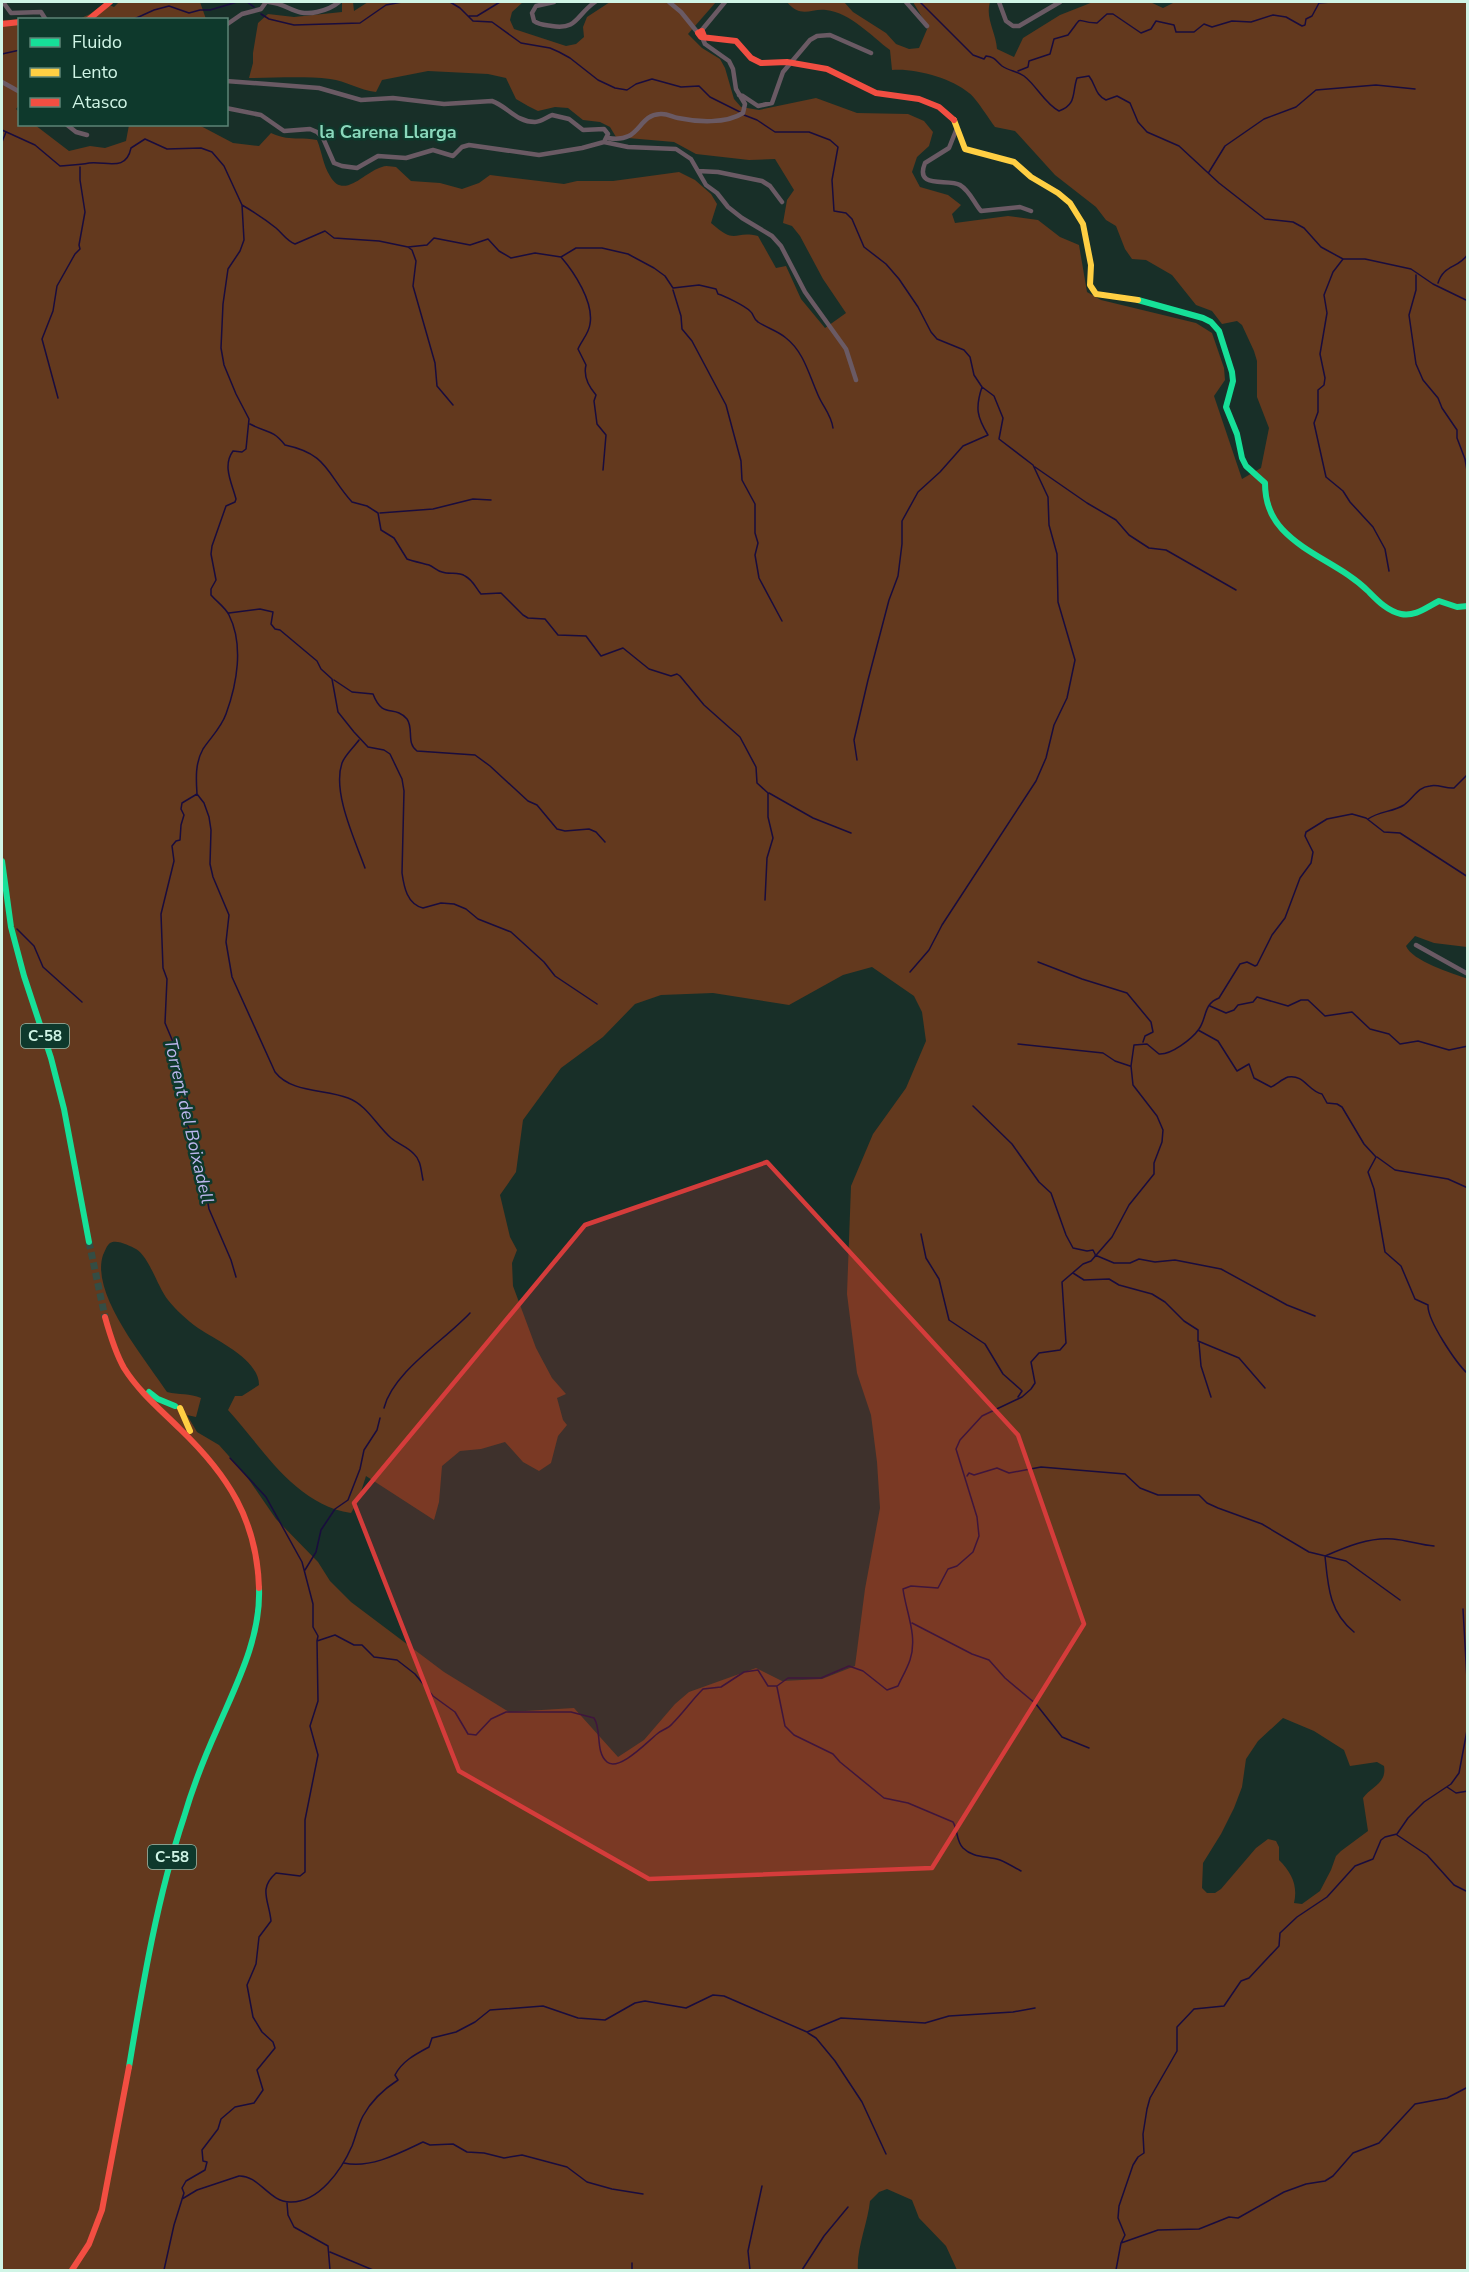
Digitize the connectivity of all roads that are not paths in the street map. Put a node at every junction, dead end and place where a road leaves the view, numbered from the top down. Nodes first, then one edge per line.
1 (3, 2) edge
2 (110, 2) edge
3 (268, 2) edge
4 (339, 2) edge
5 (554, 2) edge
6 (595, 2) edge
7 (669, 2) edge
8 (725, 2) edge
9 (906, 2) edge
10 (999, 2) edge
11 (1060, 2) edge
12 (45, 18) edge
13 (92, 18) edge
14 (18, 22) edge
15 (2, 24) edge
16 (228, 24) edge
17 (927, 26) dead end
18 (701, 34) junction
19 (871, 53) dead end
20 (792, 63) junction
21 (228, 81) edge
22 (2, 82) edge
23 (18, 91) edge
24 (739, 96) junction
25 (228, 108) edge
26 (958, 125) junction
27 (68, 126) edge
28 (87, 135) dead end
29 (606, 140) junction
30 (698, 171) junction
31 (782, 202) dead end
32 (1030, 211) dead end
33 (856, 380) dead end
34 (1467, 606) edge
35 (2, 861) edge
36 (2, 895) edge
37 (1416, 945) dead end
38 (1467, 974) edge
39 (84, 1213) junction
40 (89, 1242) tunnel mouth
41 (105, 1317) tunnel mouth
42 (109, 1333) junction
43 (149, 1392) junction
44 (164, 1412) junction
45 (179, 1415) junction
46 (196, 1443) junction
47 (72, 2271) edge
48 (77, 2271) edge

1 - 12 street
2 - 13 main road
3 - 4 street
3 - 16 street
5 - 6 street
7 - 18 street
8 - 18 street
9 - 17 street
10 - 11 street
14 - 15 main road
18 - 20 main road
18 - 24 street
19 - 20 street
20 - 24 street
20 - 26 main road
21 - 29 street
22 - 23 street
24 - 29 street
25 - 29 street
26 - 32 street
26 - 34 main road
27 - 28 street
29 - 30 street
30 - 31 street
30 - 33 street
35 - 39 main road, C-58
36 - 39 main road, C-58
37 - 38 street
39 - 40 main road, C-58
41 - 42 main road, C-58
42 - 43 main road, C-58
42 - 44 main road, C-58
43 - 45 main road, C-58
43 - 45 main road
44 - 45 main road
44 - 46 main road, C-58
45 - 46 main road
45 - 48 main road, C-58
46 - 47 main road, C-58

